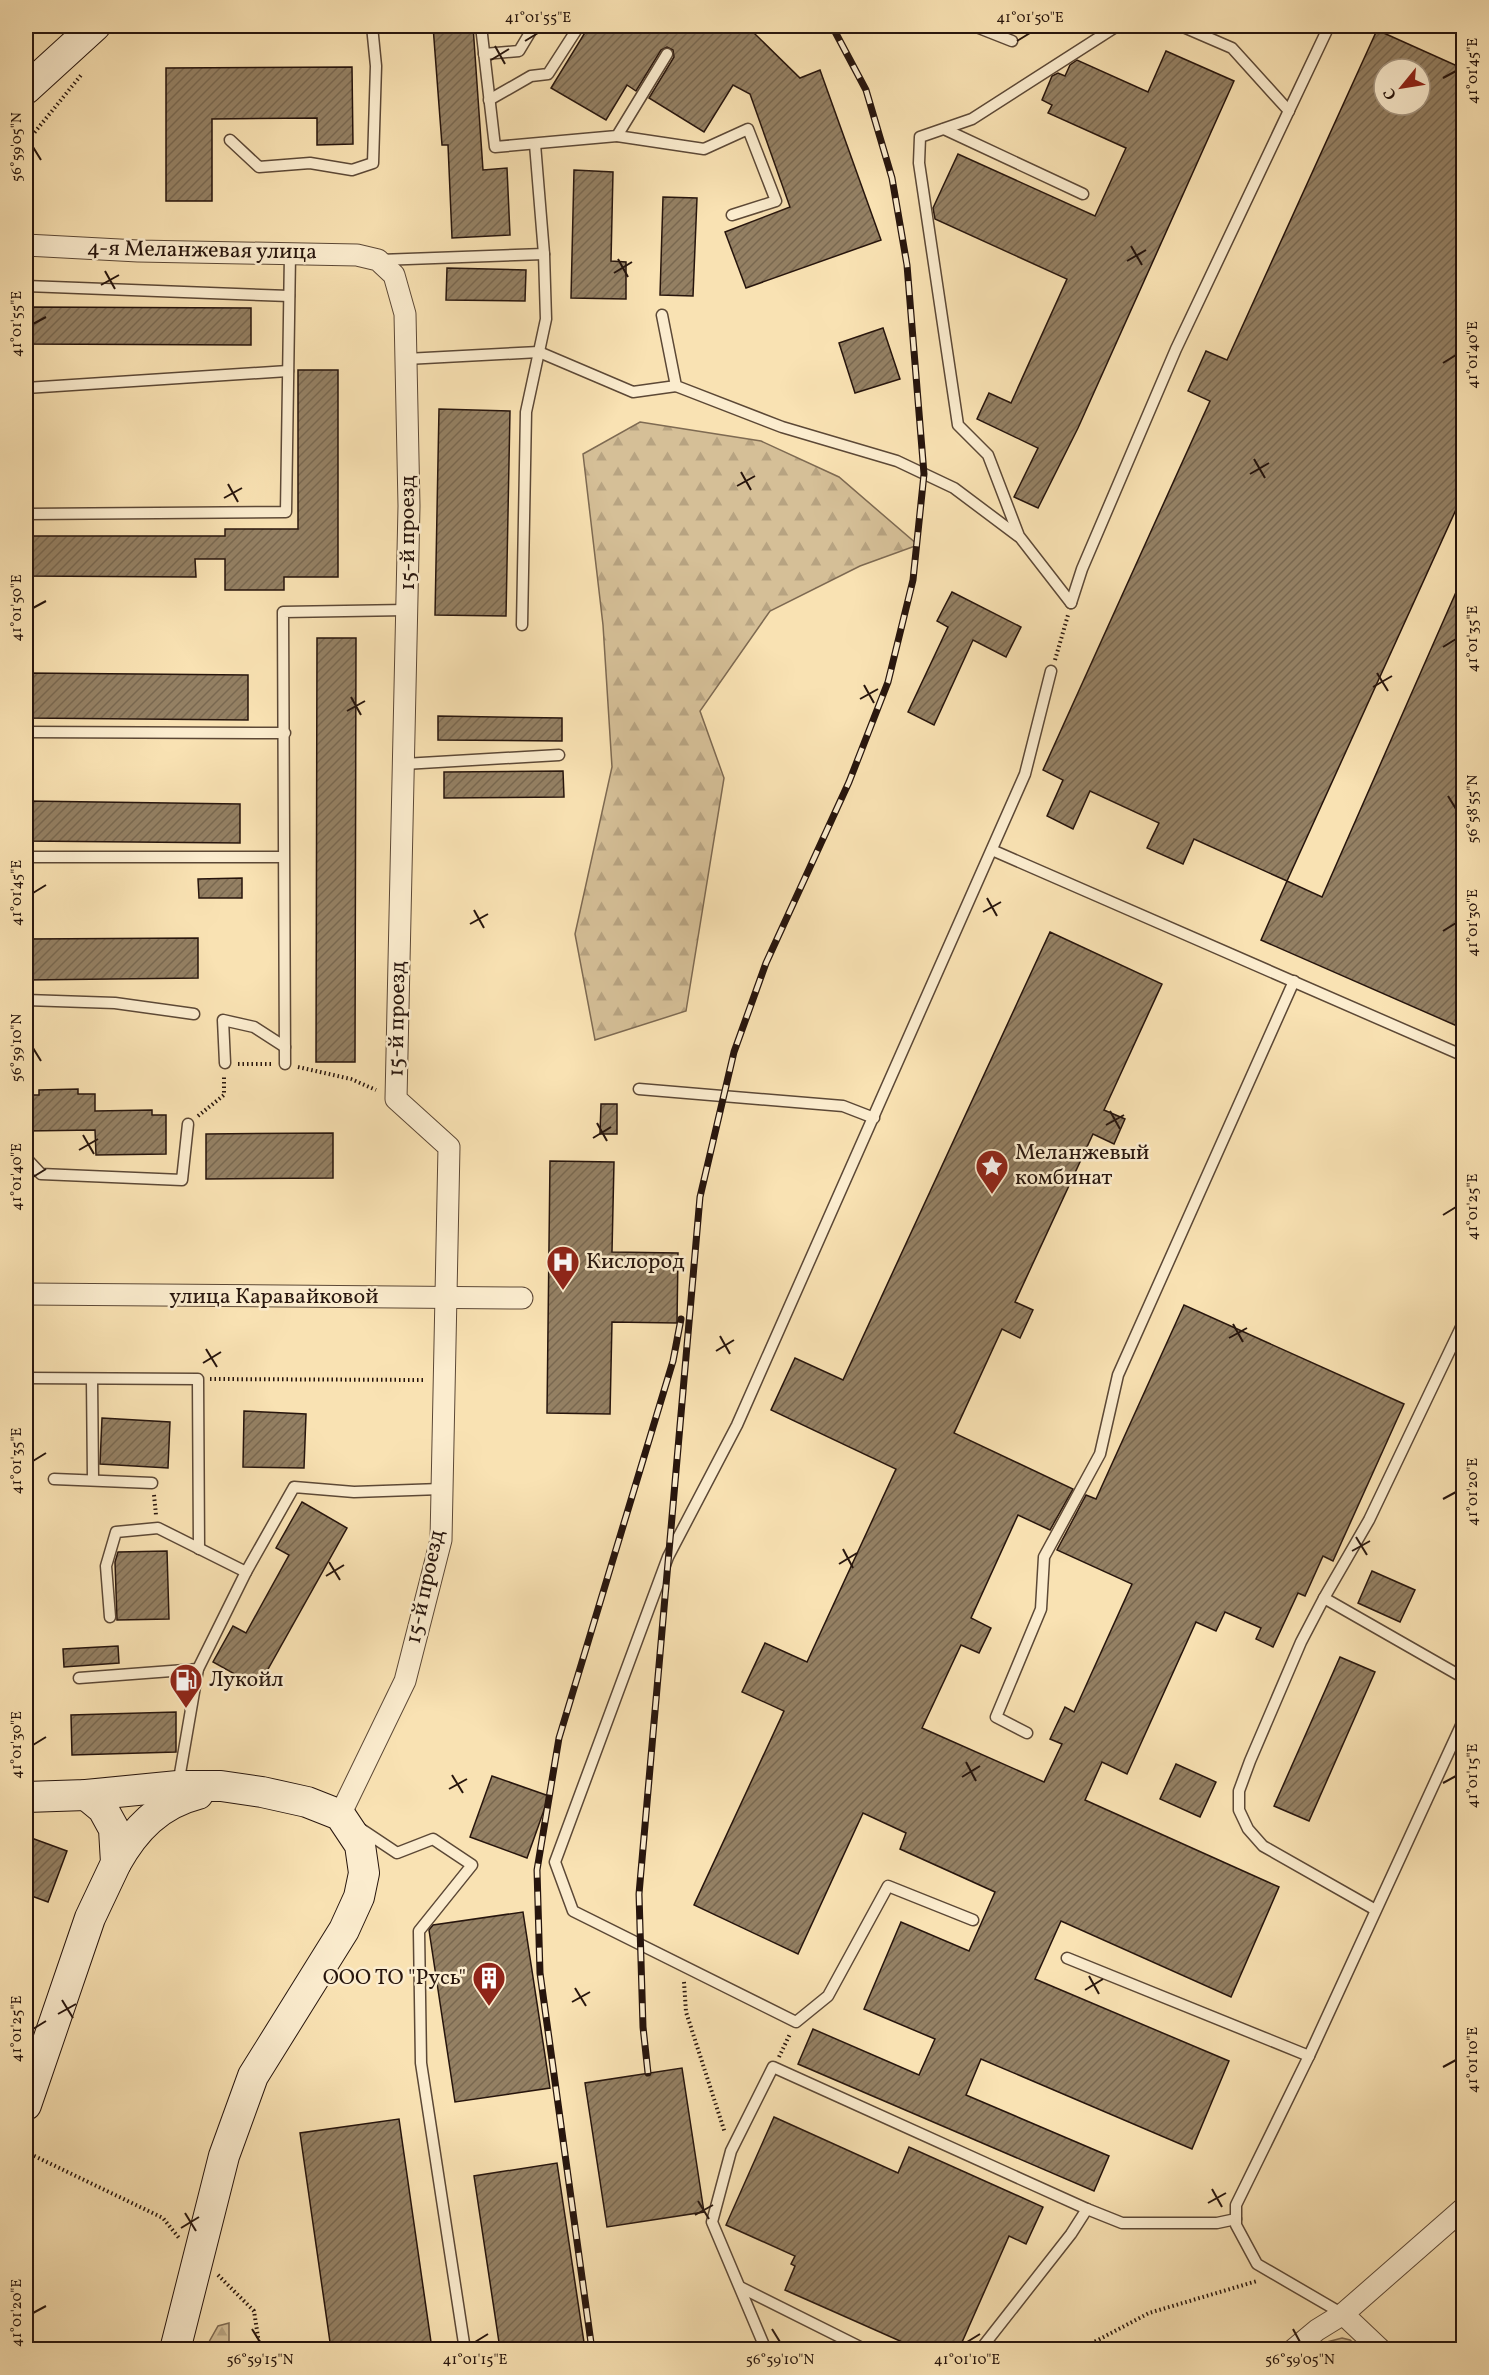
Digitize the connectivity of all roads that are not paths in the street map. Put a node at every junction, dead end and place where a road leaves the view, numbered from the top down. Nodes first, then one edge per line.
1 (95, 26) edge
2 (372, 26) edge
3 (481, 26) edge
4 (534, 26) edge
5 (579, 26) edge
6 (974, 26) edge
7 (1117, 26) edge
8 (1181, 26) edge
9 (1329, 26) edge
10 (1012, 41) dead end
11 (484, 54) junction
12 (667, 54) dead end
13 (26, 88) edge
14 (489, 100) junction
15 (1289, 111) junction
16 (944, 129) junction
17 (617, 136) junction
18 (230, 140) dead end
19 (535, 144) junction
20 (1083, 194) dead end
21 (732, 215) dead end
22 (26, 245) edge
23 (290, 254) junction
24 (544, 254) junction
25 (378, 260) junction
26 (26, 286) edge
27 (289, 296) junction
28 (662, 315) dead end
29 (539, 352) junction
30 (406, 359) junction
31 (288, 371) junction
32 (676, 386) junction
33 (26, 388) edge
34 (26, 514) edge
35 (1018, 536) junction
36 (407, 610) junction
37 (522, 625) dead end
38 (1051, 671) road end
39 (26, 732) edge
40 (285, 733) junction
41 (559, 755) dead end
42 (404, 764) junction
43 (992, 850) junction
44 (26, 857) edge
45 (282, 857) junction
46 (1294, 981) junction
47 (26, 1000) edge
48 (194, 1014) dead end
49 (285, 1047) junction
50 (1464, 1056) edge
51 (225, 1064) road end
52 (285, 1064) road end
53 (639, 1089) dead end
54 (873, 1118) junction
55 (188, 1124) road end
56 (26, 1158) edge
57 (26, 1294) edge
58 (445, 1298) junction
59 (522, 1298) dead end
60 (1464, 1321) edge
61 (26, 1378) edge
62 (92, 1379) junction
63 (54, 1479) dead end
64 (93, 1479) junction
65 (152, 1483) road end
66 (441, 1489) junction
67 (200, 1549) junction
68 (246, 1572) junction
69 (1324, 1598) junction
70 (110, 1617) dead end
71 (198, 1669) junction
72 (79, 1678) dead end
73 (1464, 1678) edge
74 (1464, 1719) edge
75 (1027, 1733) dead end
76 (178, 1786) junction
77 (234, 1789) junction
78 (86, 1795) junction
79 (26, 1797) edge
80 (340, 1815) junction
81 (116, 1863) junction
82 (1374, 1909) junction
83 (973, 1920) dead end
84 (1067, 1958) dead end
85 (1308, 2056) junction
86 (26, 2105) edge
87 (1464, 2208) edge
88 (1087, 2209) junction
89 (1236, 2219) junction
90 (740, 2287) junction
91 (1343, 2314) junction
92 (176, 2349) edge
93 (465, 2349) edge
94 (766, 2349) edge
95 (866, 2349) edge
96 (980, 2349) edge
97 (1293, 2349) edge
98 (1381, 2349) edge

1 - 13 main road
2 - 18 lane
3 - 11 lane
4 - 11 lane
5 - 14 lane
6 - 10 lane
7 - 16 lane
8 - 15 lane
9 - 15 lane
11 - 14 lane
12 - 17 lane
14 - 19 lane
15 - 35 lane
16 - 20 lane
16 - 35 lane
17 - 19 lane
17 - 21 lane
19 - 24 lane
22 - 23 street, 4-я Меланжевая улица
23 - 25 street, 4-я Меланжевая улица
23 - 27 lane
24 - 25 lane
24 - 29 lane
25 - 30 street, 15-й проезд
26 - 27 lane
27 - 31 lane
28 - 32 lane
29 - 30 lane
29 - 32 lane
29 - 37 lane
30 - 36 street, 15-й проезд
31 - 33 lane
31 - 34 lane
32 - 35 lane
36 - 40 lane
36 - 42 street, 15-й проезд
38 - 43 lane
39 - 40 lane
40 - 45 lane
41 - 42 lane
42 - 58 street, 15-й проезд
43 - 46 lane
43 - 54 lane
44 - 45 lane
45 - 49 lane
46 - 50 lane
46 - 75 lane
47 - 48 lane
49 - 51 lane
49 - 52 lane
53 - 54 lane
54 - 83 lane
55 - 56 lane
57 - 58 street, улица Каравайковой
58 - 59 street, улица Каравайковой
58 - 66 street, 15-й проезд
60 - 69 lane
61 - 62 lane
62 - 64 lane
62 - 67 lane
63 - 64 lane
64 - 65 lane
66 - 68 lane
66 - 80 street, 15-й проезд
67 - 68 lane
67 - 70 lane
68 - 71 lane
69 - 73 lane
69 - 82 lane
71 - 72 lane
71 - 76 lane
74 - 82 lane
76 - 77 main road
76 - 78 main road
77 - 80 main road
77 - 81 main road
78 - 79 main road
78 - 81 main road
80 - 92 main road
80 - 93 lane
81 - 86 main road
82 - 85 lane
84 - 85 lane
85 - 89 lane
87 - 91 street
88 - 89 lane
88 - 90 lane
88 - 96 lane
89 - 91 lane
90 - 94 lane
90 - 95 lane
91 - 97 street
91 - 98 street

